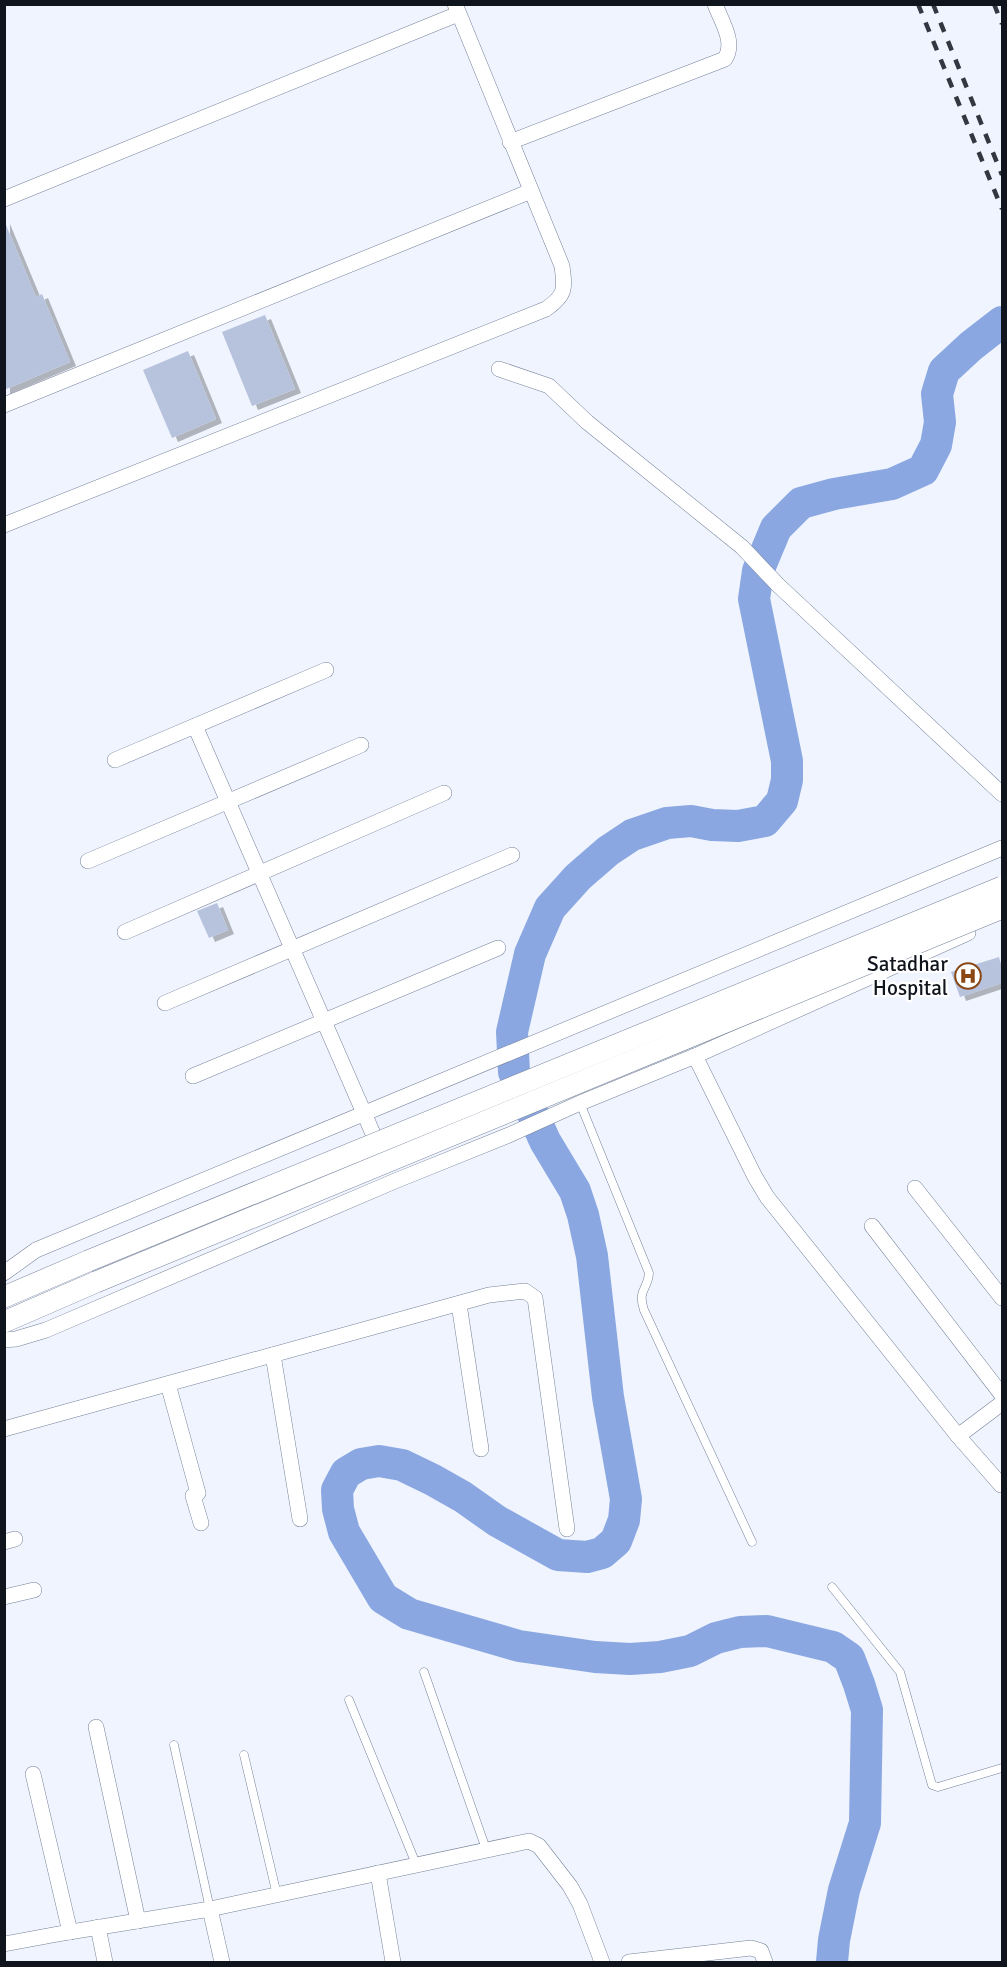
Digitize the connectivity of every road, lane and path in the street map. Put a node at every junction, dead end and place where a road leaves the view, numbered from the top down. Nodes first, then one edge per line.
1 (715, 4) edge
2 (456, 9) edge
3 (510, 142) junction
4 (531, 191) junction
5 (4, 199) edge
6 (499, 369) dead end
7 (4, 405) edge
8 (4, 525) edge
9 (326, 670) dead end
10 (195, 726) junction
11 (361, 745) dead end
12 (115, 760) dead end
13 (444, 793) dead end
14 (1002, 794) edge
15 (228, 802) junction
16 (1002, 848) edge
17 (512, 855) dead end
18 (88, 861) dead end
19 (260, 875) junction
20 (1002, 887) edge
21 (1002, 908) edge
22 (1002, 917) edge
23 (125, 932) dead end
24 (498, 948) dead end
25 (292, 949) junction
26 (165, 1004) dead end
27 (324, 1021) junction
28 (695, 1056) junction
29 (193, 1076) dead end
30 (577, 1105) junction
31 (364, 1114) junction
32 (394, 1181) junction
33 (915, 1188) dead end
34 (872, 1226) dead end
35 (4, 1273) edge
36 (4, 1297) edge
37 (1002, 1298) edge
38 (459, 1304) junction
39 (4, 1323) edge
40 (4, 1340) edge
41 (273, 1355) junction
42 (168, 1384) junction
43 (1002, 1395) edge
44 (1002, 1403) edge
45 (4, 1430) edge
46 (958, 1436) junction
47 (481, 1449) dead end
48 (1001, 1485) dead end
49 (300, 1519) dead end
50 (201, 1522) dead end
51 (567, 1529) dead end
52 (752, 1542) dead end
53 (832, 1587) dead end
54 (34, 1590) dead end
55 (4, 1597) edge
56 (424, 1672) dead end
57 (349, 1700) dead end
58 (96, 1726) dead end
59 (174, 1745) dead end
60 (244, 1755) dead end
61 (1002, 1767) edge
62 (33, 1774) dead end
63 (486, 1849) junction
64 (416, 1864) junction
65 (378, 1873) junction
66 (277, 1895) junction
67 (210, 1909) junction
68 (138, 1921) junction
69 (98, 1927) junction
70 (70, 1932) junction
71 (4, 1944) edge
72 (105, 1962) edge
73 (222, 1962) edge
74 (393, 1962) edge
75 (602, 1962) edge
76 (629, 1962) edge
77 (765, 1962) edge

1 - 3 street
2 - 3 street
2 - 5 street
3 - 4 street
4 - 7 street
4 - 8 street
6 - 14 street
9 - 10 street
10 - 12 street
10 - 15 street
11 - 15 street
13 - 19 street
15 - 18 street
15 - 19 street
16 - 31 street
17 - 25 street
19 - 23 street
19 - 25 street
20 - 36 main road, bridge
21 - 39 main road, bridge
22 - 28 street
24 - 27 street
25 - 26 street
25 - 27 street
27 - 29 street
27 - 31 street
28 - 30 street
28 - 46 street
30 - 32 street
30 - 52 lane
31 - 32 street
31 - 35 street
32 - 40 street
33 - 37 street
34 - 43 street
38 - 41 street
38 - 47 street
38 - 51 street
41 - 42 street
41 - 49 street
42 - 45 street
42 - 50 street
44 - 46 street
46 - 48 street
53 - 61 lane
54 - 55 street
56 - 63 lane
57 - 64 lane
58 - 68 street
59 - 67 lane
60 - 66 lane
62 - 70 street
63 - 64 street
63 - 75 street
64 - 65 street
65 - 66 street
65 - 74 street
66 - 67 street
67 - 68 street
67 - 73 street
68 - 69 street
69 - 70 street
69 - 72 street
70 - 71 street
76 - 77 street

